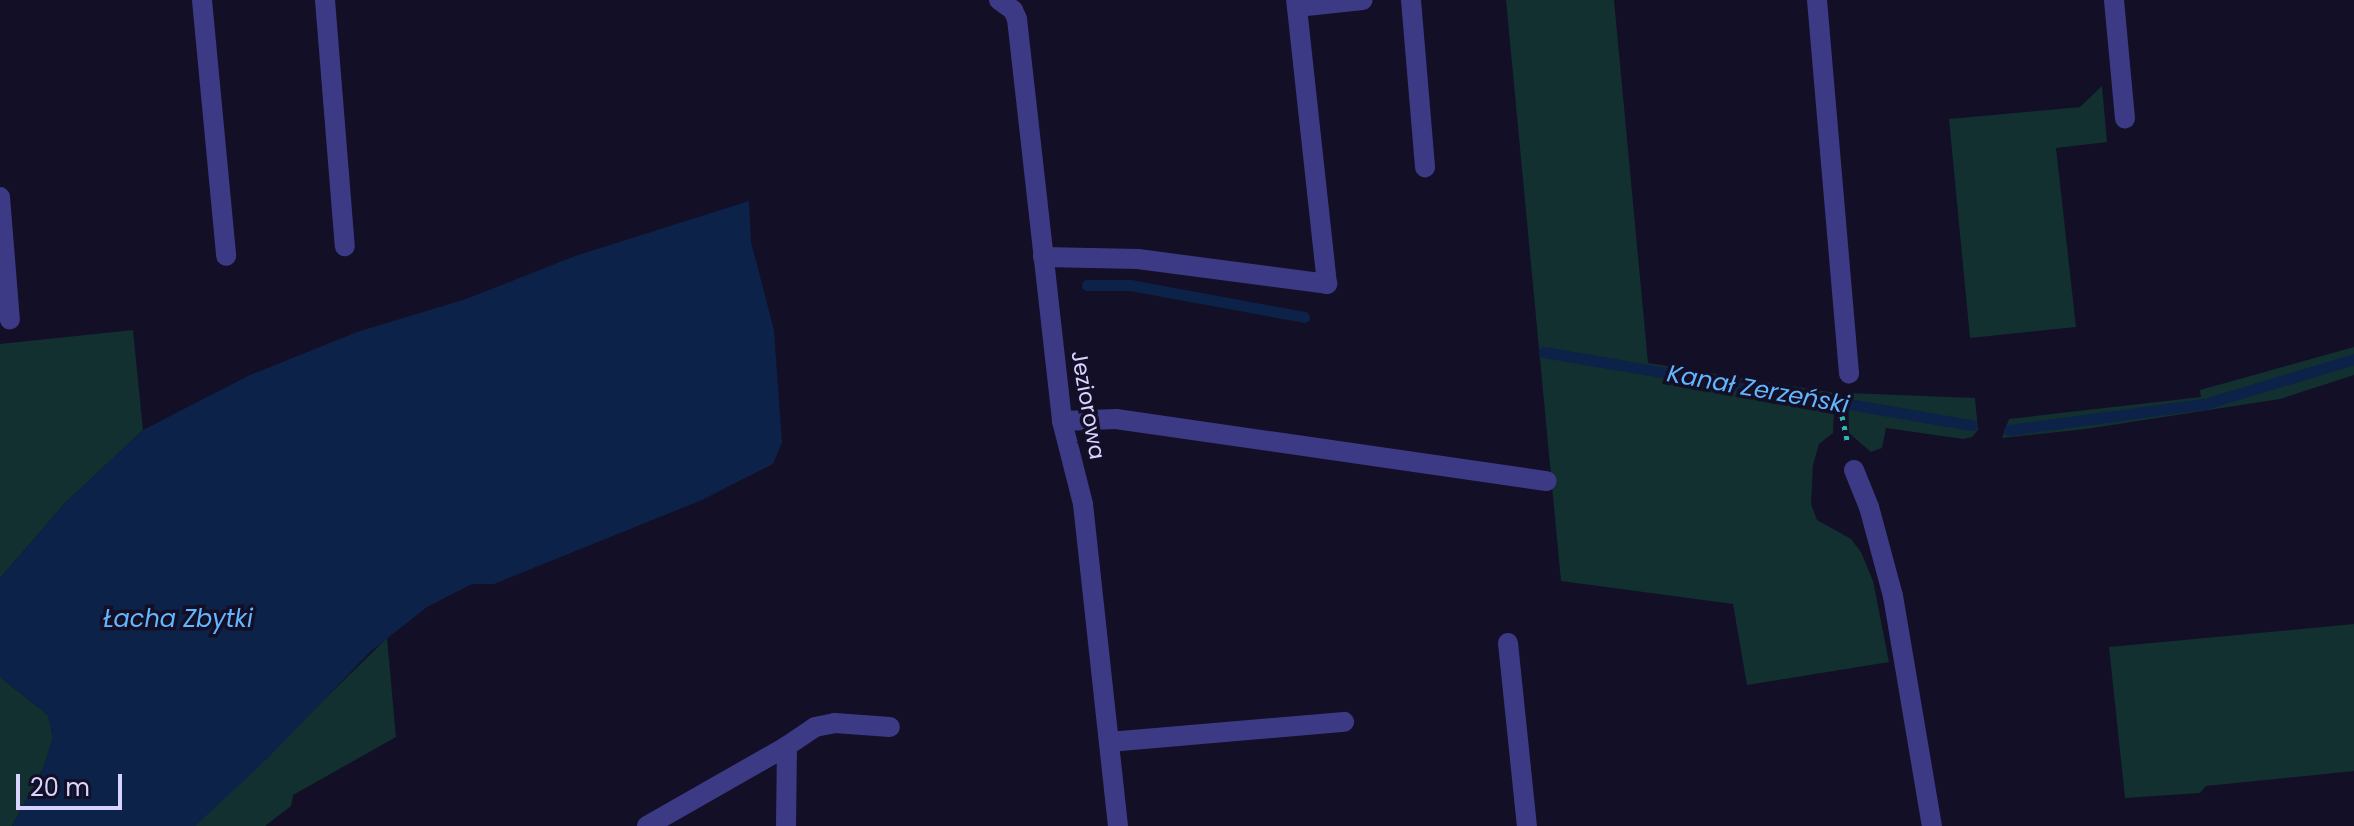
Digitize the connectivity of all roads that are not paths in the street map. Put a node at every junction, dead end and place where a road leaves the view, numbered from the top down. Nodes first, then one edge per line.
1 (202, 0) edge
2 (325, 0) edge
3 (999, 0) edge
4 (1363, 0) edge
5 (1411, 0) edge
6 (1817, 0) edge
7 (2114, 0) edge
8 (1297, 4) edge
9 (2125, 118) dead end
10 (1425, 167) dead end
11 (0, 197) edge
12 (345, 246) dead end
13 (226, 256) dead end
14 (1043, 257) junction
15 (10, 320) dead end
16 (1847, 384) road end
17 (1062, 421) junction
18 (1854, 470) dead end
19 (1547, 481) dead end
20 (1508, 643) dead end
21 (1344, 722) dead end
22 (890, 727) dead end
23 (1109, 742) junction
24 (787, 746) junction
25 (647, 826) edge
26 (786, 826) edge
27 (1118, 826) edge
28 (1527, 826) edge
29 (1932, 826) edge

1 - 13 street
2 - 12 street
3 - 14 street, Jeziorowa
4 - 8 street
5 - 10 street
6 - 16 street
7 - 9 street
8 - 14 street
11 - 15 street
14 - 17 street, Jeziorowa
17 - 19 street
17 - 23 street, Jeziorowa
18 - 29 street
20 - 28 street
21 - 23 street
22 - 24 street
23 - 27 street, Jeziorowa
24 - 25 street
24 - 26 street

